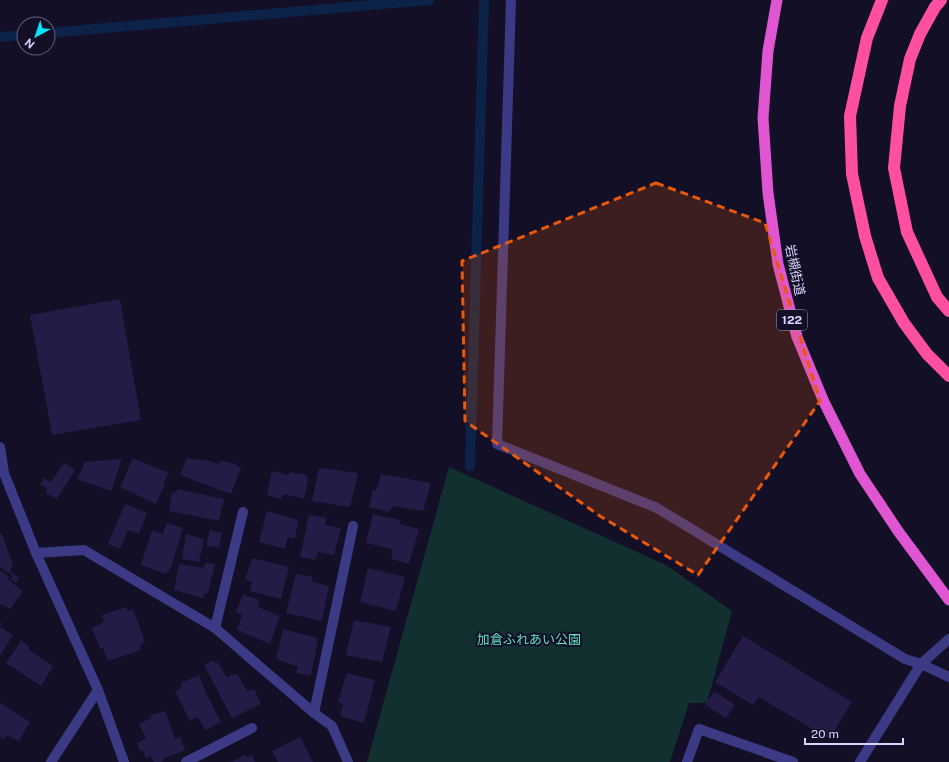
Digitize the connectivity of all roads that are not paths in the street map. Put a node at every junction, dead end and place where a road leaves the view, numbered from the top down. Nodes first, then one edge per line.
1 (777, 0) edge
2 (882, 0) edge
3 (941, 0) edge
4 (511, 4) edge
5 (949, 311) edge
6 (949, 376) edge
7 (0, 449) edge
8 (2, 475) edge
9 (243, 512) dead end
10 (353, 526) dead end
11 (36, 553) junction
12 (949, 600) edge
13 (215, 628) junction
14 (949, 639) edge
15 (921, 664) junction
16 (949, 677) edge
17 (98, 690) junction
18 (314, 713) junction
19 (252, 728) dead end
20 (51, 762) edge
21 (124, 762) edge
22 (186, 762) edge
23 (348, 762) edge
24 (687, 762) edge
25 (792, 762) edge
26 (860, 762) edge

1 - 12 highway, 岩槻街道 / 122
2 - 6 highway
3 - 5 highway
4 - 15 street
7 - 8 street
8 - 11 street
9 - 13 street
10 - 18 street
11 - 13 street
11 - 17 street
13 - 18 street
14 - 15 street
15 - 16 street
15 - 26 street
17 - 20 street
17 - 21 street
18 - 23 street
19 - 22 street
24 - 25 street

